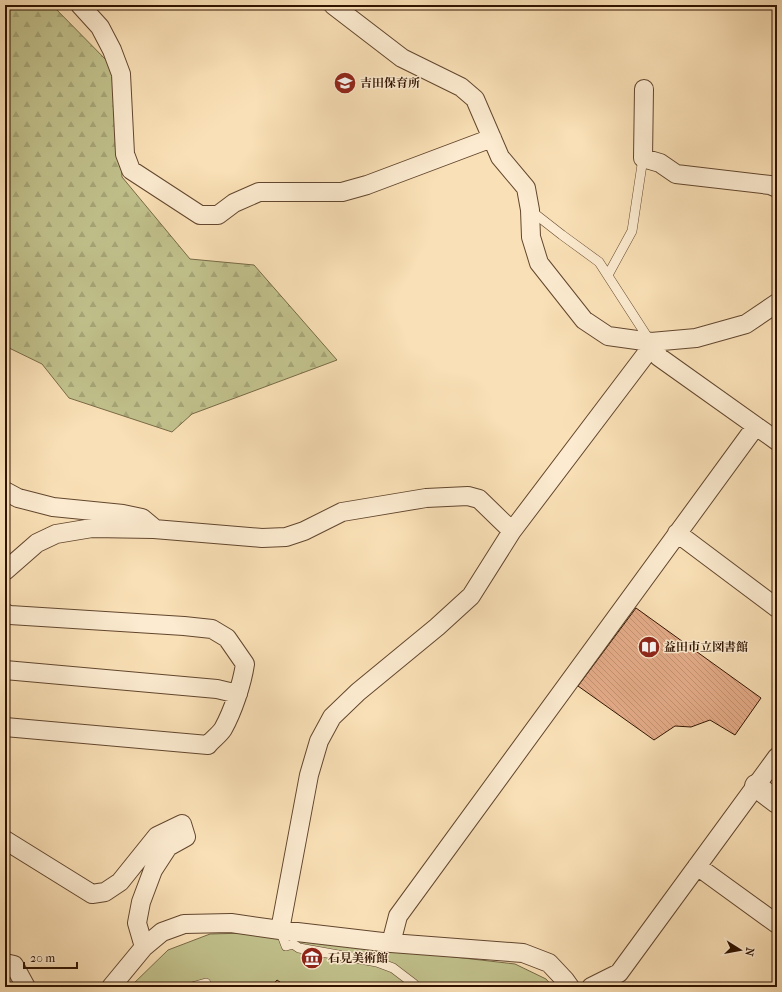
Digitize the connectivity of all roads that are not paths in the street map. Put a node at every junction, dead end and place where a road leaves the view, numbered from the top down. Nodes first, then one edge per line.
1 (80, 5) edge
2 (333, 5) edge
3 (644, 89) dead end
4 (492, 138) junction
5 (643, 158) junction
6 (777, 188) edge
7 (530, 210) junction
8 (608, 275) junction
9 (777, 303) edge
10 (650, 342) junction
11 (756, 426) junction
12 (777, 441) edge
13 (5, 491) edge
14 (154, 529) junction
15 (512, 531) junction
16 (677, 533) junction
17 (5, 571) edge
18 (777, 608) edge
19 (5, 613) edge
20 (5, 670) edge
21 (238, 694) junction
22 (5, 727) edge
23 (777, 757) edge
24 (756, 786) junction
25 (777, 802) edge
26 (5, 840) edge
27 (697, 866) junction
28 (777, 924) edge
29 (280, 930) junction
30 (391, 942) junction
31 (144, 947) junction
32 (5, 963) edge
33 (414, 984) dead end
34 (26, 987) edge
35 (111, 987) edge
36 (192, 987) edge
37 (205, 987) edge
38 (570, 987) edge
39 (591, 987) edge

1 - 4 street
2 - 4 street
3 - 5 street
4 - 7 street
5 - 6 street
5 - 8 lane
7 - 8 lane
7 - 10 street
8 - 10 lane
9 - 10 street
10 - 11 street
10 - 15 street
11 - 12 street
11 - 16 street
13 - 14 street
14 - 15 street
14 - 17 street
15 - 29 street
16 - 18 street
16 - 30 street
19 - 21 street
20 - 21 street
21 - 22 street
23 - 24 street
24 - 25 street
24 - 27 street
26 - 31 street
27 - 28 street
27 - 39 street
29 - 30 street
29 - 31 street
29 - 33 lane
30 - 38 street
31 - 35 street
32 - 34 street
36 - 37 lane

